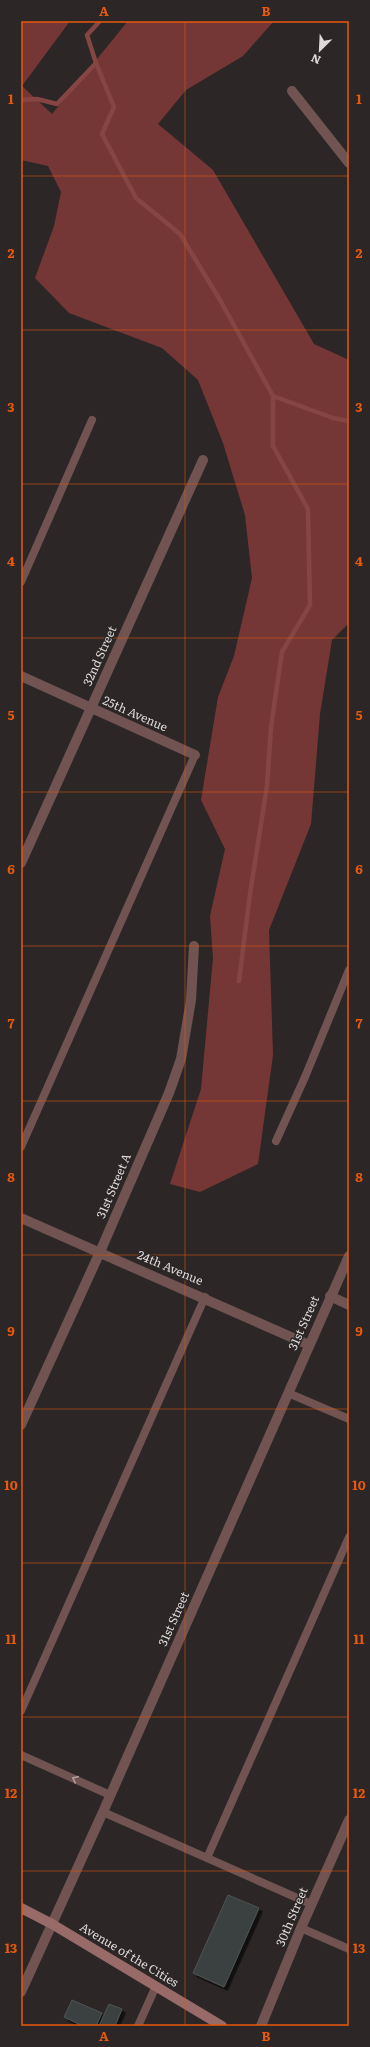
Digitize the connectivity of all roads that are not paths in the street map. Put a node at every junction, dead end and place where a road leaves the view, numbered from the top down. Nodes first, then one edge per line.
1 (292, 91) dead end
2 (349, 163) edge
3 (92, 420) dead end
4 (203, 460) dead end
5 (21, 582) edge
6 (21, 676) edge
7 (91, 708) junction
8 (196, 755) joint
9 (21, 863) edge
10 (194, 946) dead end
11 (349, 970) edge
12 (276, 1141) dead end
13 (21, 1147) edge
14 (21, 1218) edge
15 (100, 1252) junction
16 (349, 1256) edge
17 (330, 1296) junction
18 (205, 1297) junction
19 (349, 1305) edge
20 (309, 1344) junction
21 (288, 1392) junction
22 (349, 1419) edge
23 (21, 1425) edge
24 (349, 1537) edge
25 (21, 1711) edge
26 (21, 1755) edge
27 (110, 1795) junction
28 (103, 1812) junction
29 (349, 1820) edge
30 (207, 1858) junction
31 (311, 1904) junction
32 (21, 1908) edge
33 (52, 1924) junction
34 (301, 1928) junction
35 (349, 1950) edge
36 (156, 1986) junction
37 (21, 1992) edge
38 (138, 2026) edge
39 (222, 2026) edge
40 (261, 2026) edge

1 - 2 street
3 - 5 lane
4 - 7 street, 32nd Street
6 - 7 street, 25th Avenue
7 - 8 street, 25th Avenue
7 - 9 street, 32nd Street
8 - 13 lane
10 - 15 street, 31st Street A
11 - 12 lane
14 - 15 street, 24th Avenue
15 - 18 street, 24th Avenue
15 - 23 street, 31st Street A
16 - 17 street, 31st Street
17 - 19 street
17 - 20 street, 31st Street
18 - 20 street, 24th Avenue
18 - 25 lane
20 - 21 street, 31st Street
21 - 22 lane
21 - 27 street, 31st Street
24 - 30 lane
27 -> 26 lane
27 - 28 street, 31st Street
28 - 30 lane
28 - 33 street, 31st Street
29 - 31 street, 30th Street
30 - 31 lane
31 - 34 street, 30th Street
32 - 33 main road, Avenue of the Cities
33 - 36 main road, Avenue of the Cities
33 - 37 street, 31st Street
34 - 35 lane
34 - 40 street, 30th Street
36 - 38 lane
36 - 39 main road, Avenue of the Cities

